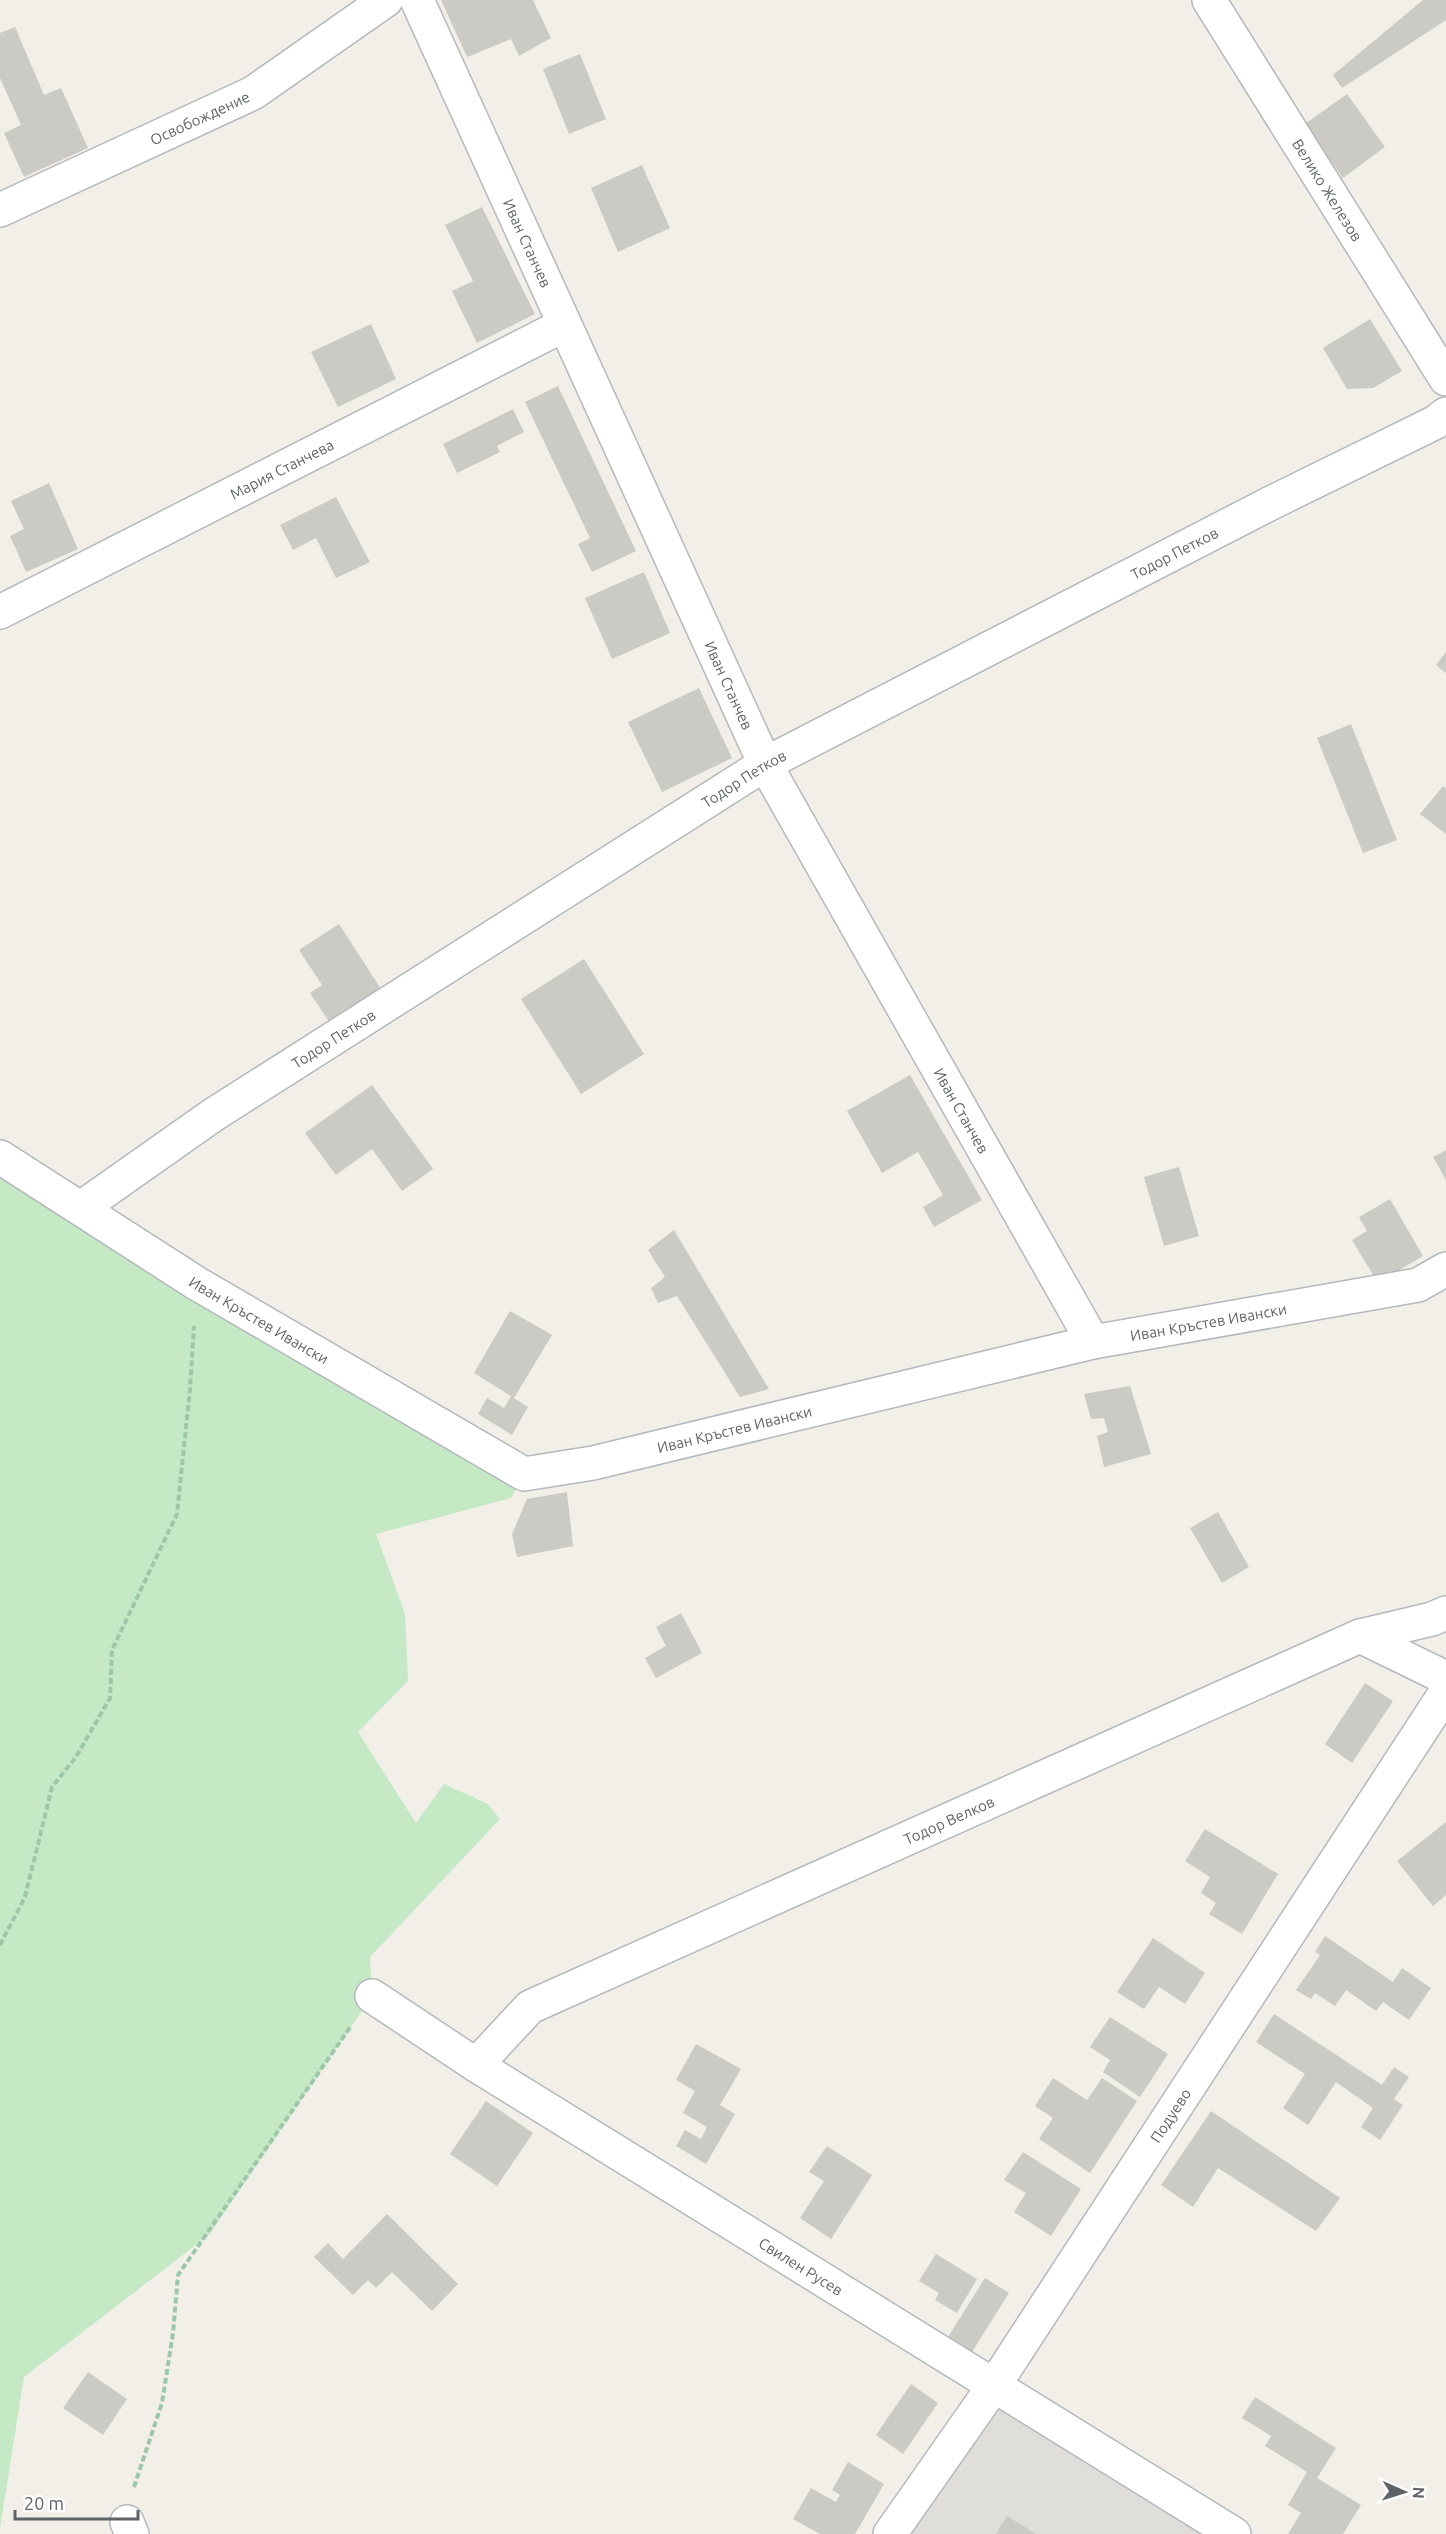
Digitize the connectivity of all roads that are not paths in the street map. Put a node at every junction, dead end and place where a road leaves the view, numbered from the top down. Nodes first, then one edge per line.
1 (386, 0) edge
2 (417, 0) edge
3 (1209, 0) edge
4 (0, 210) edge
5 (564, 325) junction
6 (1446, 379) edge
7 (1442, 423) edge
8 (0, 612) edge
9 (765, 764) junction
10 (0, 1157) edge
11 (81, 1208) junction
12 (1446, 1269) edge
13 (1093, 1342) junction
14 (1446, 1613) edge
15 (1360, 1636) junction
16 (1446, 1678) edge
17 (1446, 1692) edge
18 (372, 1996) road end
19 (476, 2065) junction
20 (993, 2387) junction
21 (890, 2534) edge
22 (1234, 2534) edge

1 - 4 street, Освобождение
2 - 5 street, Иван Станчев
3 - 6 street, Велико Железов
5 - 8 street, Мария Станчева
5 - 9 street, Иван Станчев
7 - 9 street, Тодор Петков
9 - 11 street, Тодор Петков
9 - 13 street, Иван Станчев
10 - 11 street, Иван Кръстев Ивански
11 - 13 street, Иван Кръстев Ивански
12 - 13 street, Иван Кръстев Ивански
14 - 15 street, Тодор Велков
15 - 16 street
15 - 19 street, Тодор Велков
17 - 20 street, Подуево
18 - 19 street, Свилен Русев
19 - 20 street, Свилен Русев
20 - 21 street, Подуево
20 - 22 street, Свилен Русев

